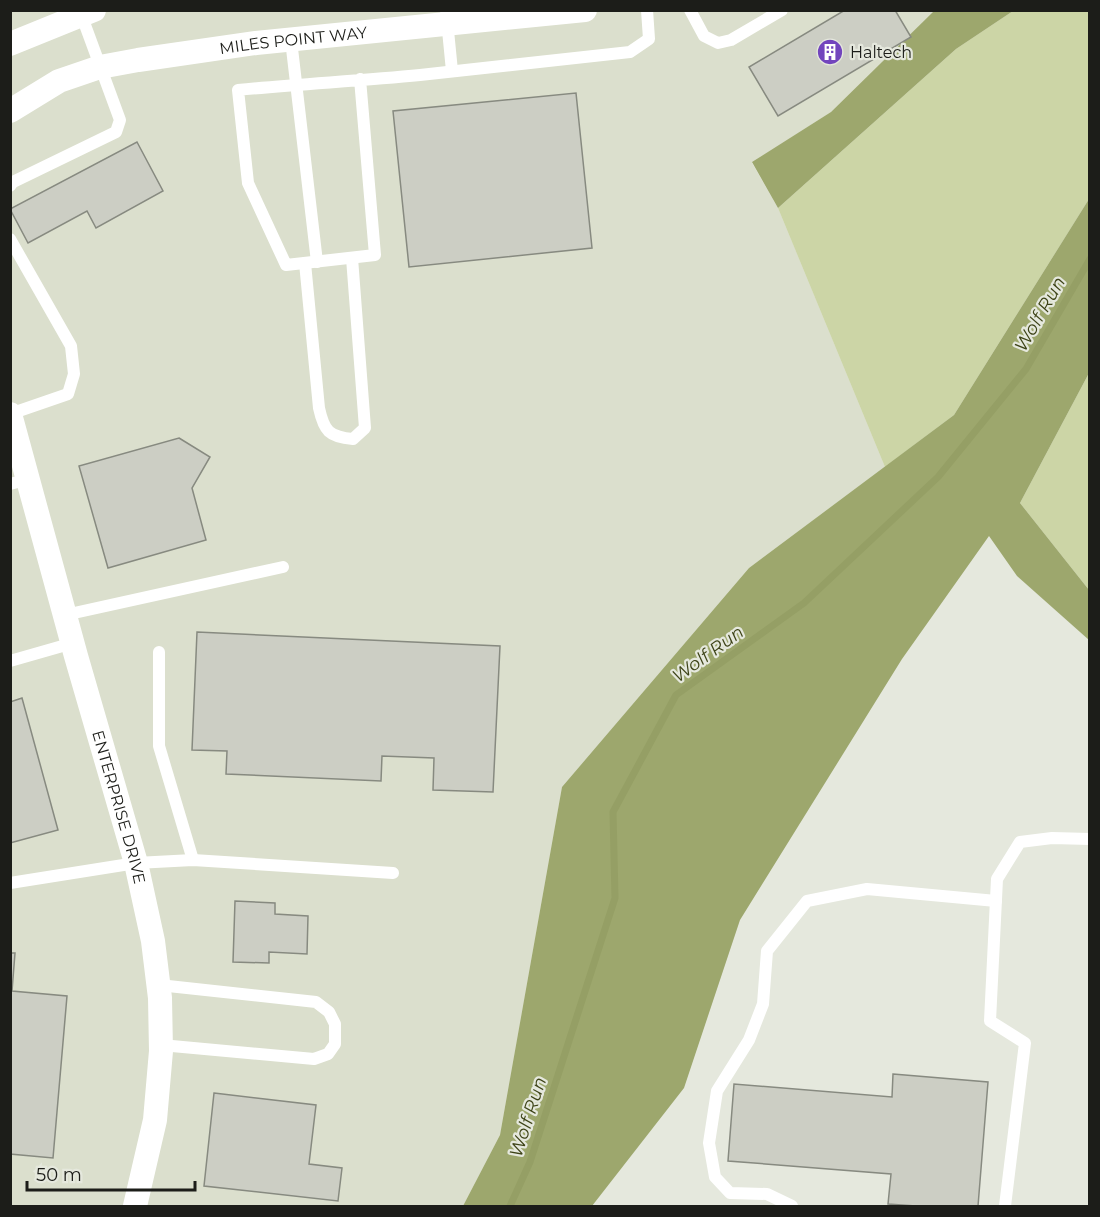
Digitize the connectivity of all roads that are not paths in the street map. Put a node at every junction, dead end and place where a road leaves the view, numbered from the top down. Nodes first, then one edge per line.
1 (585, 10) edge
2 (647, 10) edge
3 (690, 10) edge
4 (782, 10) edge
5 (87, 12) edge
6 (446, 17) edge
7 (291, 40) junction
8 (10, 44) edge
9 (100, 67) junction
10 (452, 71) junction
11 (360, 79) junction
12 (295, 85) junction
13 (10, 111) edge
14 (10, 186) edge
15 (10, 239) edge
16 (352, 258) junction
17 (311, 263) junction
18 (10, 414) edge
19 (20, 481) edge
20 (283, 567) dead end
21 (65, 615) junction
22 (73, 643) junction
23 (159, 652) dead end
24 (10, 661) edge
25 (1089, 839) edge
26 (193, 860) junction
27 (136, 863) junction
28 (393, 873) dead end
29 (10, 883) edge
30 (996, 901) junction
31 (159, 985) junction
32 (161, 1045) junction
33 (135, 1206) edge
34 (792, 1206) edge
35 (1005, 1206) edge

1 - 6 street, MILES POINT WAY
2 - 10 lane
3 - 4 lane
5 - 8 street
5 - 9 lane
6 - 7 street, MILES POINT WAY
6 - 10 lane
7 - 9 street, MILES POINT WAY
7 - 12 lane
9 - 13 street, MILES POINT WAY
9 - 14 lane
10 - 11 lane
11 - 12 lane
11 - 16 lane
12 - 17 lane
12 - 17 lane
15 - 18 lane
16 - 17 lane
16 - 17 lane
18 - 19 street, ENTERPRISE DRIVE
19 - 21 street, ENTERPRISE DRIVE
20 - 21 lane
21 - 22 street, ENTERPRISE DRIVE
22 - 24 lane
22 - 27 street, ENTERPRISE DRIVE
23 - 26 lane
25 - 30 lane
26 - 27 lane
26 - 28 lane
27 - 29 lane
27 - 31 street, ENTERPRISE DRIVE
30 - 34 lane
30 - 35 lane
31 - 32 street, ENTERPRISE DRIVE
31 - 32 lane
32 - 33 street, ENTERPRISE DRIVE

